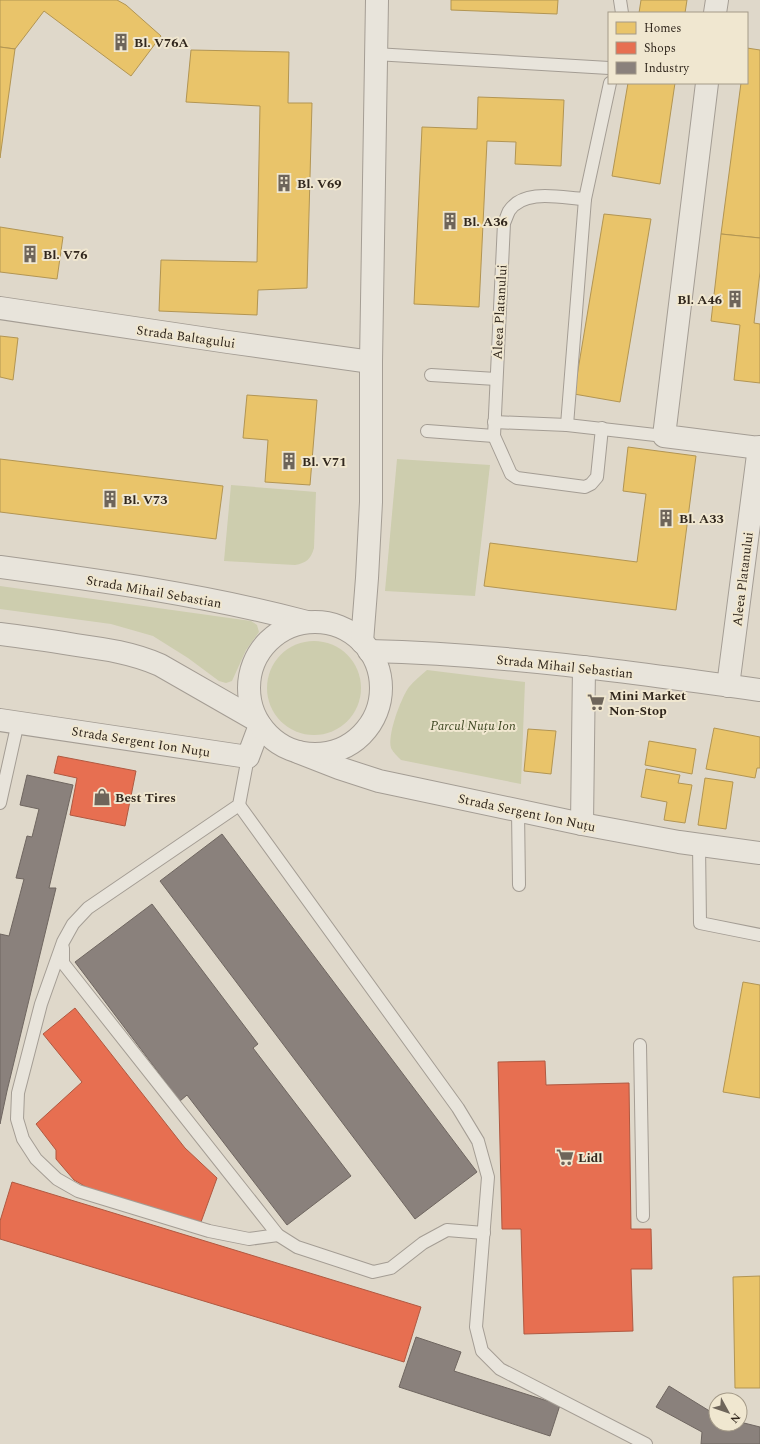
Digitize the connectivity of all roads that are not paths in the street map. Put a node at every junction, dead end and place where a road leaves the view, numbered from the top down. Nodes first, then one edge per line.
1 (377, 0) edge
2 (620, 0) edge
3 (717, 0) edge
4 (622, 12) edge
5 (715, 12) edge
6 (376, 54) junction
7 (608, 68) edge
8 (610, 84) edge
9 (707, 84) edge
10 (584, 199) junction
11 (0, 308) edge
12 (371, 362) junction
13 (431, 375) dead end
14 (496, 379) junction
15 (494, 422) junction
16 (566, 425) junction
17 (602, 428) junction
18 (426, 431) dead end
19 (494, 436) junction
20 (664, 436) junction
21 (759, 448) edge
22 (0, 567) edge
23 (366, 589) junction
24 (317, 622) junction
25 (0, 634) edge
26 (366, 646) junction
27 (584, 667) junction
28 (728, 686) junction
29 (760, 690) edge
30 (9, 721) edge
31 (258, 723) junction
32 (298, 752) junction
33 (248, 757) junction
34 (0, 803) edge
35 (239, 805) junction
36 (518, 811) junction
37 (582, 824) junction
38 (699, 845) junction
39 (760, 853) edge
40 (519, 885) dead end
41 (760, 935) edge
42 (62, 942) junction
43 (640, 1045) dead end
44 (643, 1216) dead end
45 (484, 1233) junction
46 (278, 1235) junction
47 (646, 1444) edge

1 - 6 street
2 - 4 lane
3 - 5 street
6 - 7 lane
6 - 12 street
8 - 10 lane
9 - 20 street
10 - 14 lane, Aleea Platanului
10 - 16 lane
11 - 12 street, Strada Baltagului
12 - 23 street
13 - 14 lane
14 - 15 lane, Aleea Platanului
15 - 16 lane, Aleea Platanului
15 - 19 lane
16 - 17 lane, Aleea Platanului
17 - 19 lane
17 - 20 lane, Aleea Platanului
18 - 19 lane
20 - 21 street, Aleea Platanului
21 - 28 street, Aleea Platanului
22 - 24 street, Strada Mihail Sebastian
23 - 24 street
23 - 26 street
24 - 26 street
24 - 31 street
25 - 31 street
26 - 27 street, Strada Mihail Sebastian
26 - 32 street
27 - 28 street, Strada Mihail Sebastian
27 - 37 street
28 - 29 street, Strada Mihail Sebastian
30 - 33 street, Strada Sergent Ion Nuțu
30 - 34 lane
31 - 32 street
31 - 33 street
32 - 36 street, Strada Sergent Ion Nuțu
33 - 35 lane
35 - 42 lane
35 - 45 lane
36 - 37 street, Strada Sergent Ion Nuțu
36 - 40 lane
37 - 38 street, Strada Sergent Ion Nuțu
38 - 39 street, Strada Sergent Ion Nuțu
38 - 41 lane
42 - 46 lane
42 - 46 lane
43 - 44 lane
45 - 46 lane
45 - 47 lane

